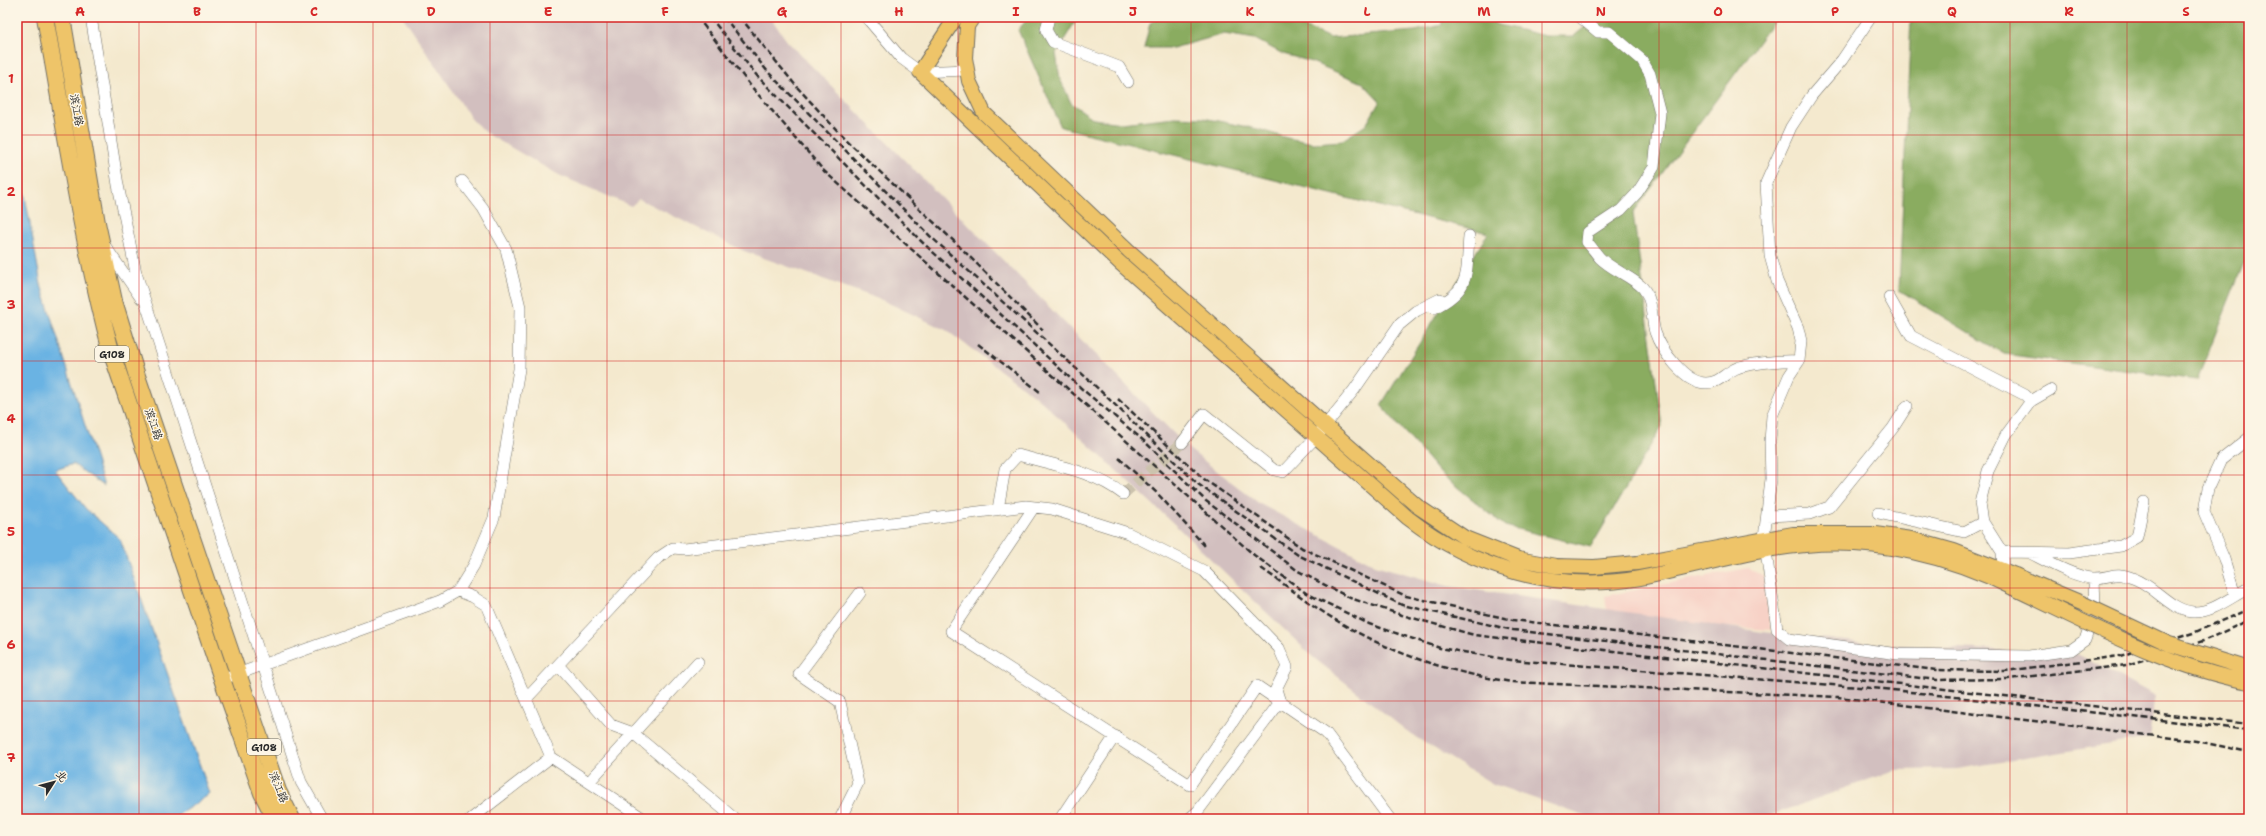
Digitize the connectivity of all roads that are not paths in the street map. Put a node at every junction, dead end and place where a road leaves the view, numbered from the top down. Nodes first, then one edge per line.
1 (45, 17) edge
2 (62, 17) edge
3 (91, 17) edge
4 (866, 17) edge
5 (956, 17) edge
6 (972, 17) edge
7 (1049, 17) edge
8 (1580, 17) edge
9 (1871, 17) edge
10 (966, 70) junction
11 (920, 72) junction
12 (1128, 82) dead end
13 (462, 181) dead end
14 (1469, 236) dead end
15 (101, 240) junction
16 (1889, 297) dead end
17 (1440, 299) dead end
18 (148, 308) junction
19 (1384, 348) junction
20 (1799, 361) junction
21 (2050, 390) dead end
22 (2031, 401) junction
23 (1907, 406) dead end
24 (1326, 426) junction
25 (1316, 437) junction
26 (2249, 438) edge
27 (1182, 443) tunnel mouth
28 (1123, 494) dead end
29 (2144, 502) dead end
30 (1034, 507) junction
31 (998, 509) junction
32 (1878, 513) dead end
33 (1766, 516) junction
34 (1983, 522) junction
35 (1765, 544) junction
36 (2002, 552) junction
37 (2032, 554) junction
38 (2010, 578) junction
39 (2094, 578) junction
40 (2249, 588) edge
41 (458, 591) junction
42 (860, 593) dead end
43 (2235, 595) junction
44 (698, 662) dead end
45 (263, 664) junction
46 (558, 665) junction
47 (2249, 669) edge
48 (238, 673) junction
49 (222, 679) junction
50 (2249, 682) edge
51 (526, 698) junction
52 (1280, 702) junction
53 (633, 733) junction
54 (1115, 736) junction
55 (551, 757) junction
56 (589, 782) junction
57 (275, 819) edge
58 (292, 819) edge
59 (322, 819) edge
60 (471, 819) edge
61 (644, 819) edge
62 (735, 819) edge
63 (840, 819) edge
64 (1060, 819) edge
65 (1189, 819) edge
66 (1390, 819) edge

1 - 49 highway, 滨江路 / G108
2 - 15 highway, 滨江路 / G108
3 - 18 street
4 - 11 street
5 - 11 main road
6 - 10 main road
7 - 12 street
8 - 20 street
9 - 20 street
10 - 11 street
10 - 24 main road
11 - 25 main road
13 - 41 street
14 - 19 street
15 - 18 street
15 - 48 highway, 滨江路 / G108
16 - 22 street
17 - 19 street
18 - 45 street
19 - 24 street
20 - 33 street
21 - 22 street
22 - 34 street
23 - 33 street
24 - 25 street
24 - 35 main road
25 - 27 street
25 - 35 main road
26 - 43 street
28 - 31 street
29 - 37 street
30 - 31 street
30 - 52 street
30 - 54 street
31 - 46 street
32 - 34 street
33 - 35 street
34 - 36 street
35 - 38 main road
35 - 38 main road
35 - 39 street
36 - 37 street
36 - 38 street
37 - 39 street
38 - 47 main road, bridge
38 - 50 main road, bridge
39 - 43 street
40 - 43 street
41 - 45 street
41 - 51 street
42 - 63 street
44 - 53 street
45 - 48 street
45 - 59 street
46 - 51 street
46 - 53 street
48 - 49 street
48 - 58 highway, 滨江路 / G108
49 - 57 highway, 滨江路 / G108
51 - 55 street
52 - 54 street
52 - 65 street
52 - 66 street
53 - 56 street
53 - 62 street
54 - 64 street
55 - 56 street
55 - 60 street
56 - 61 street

